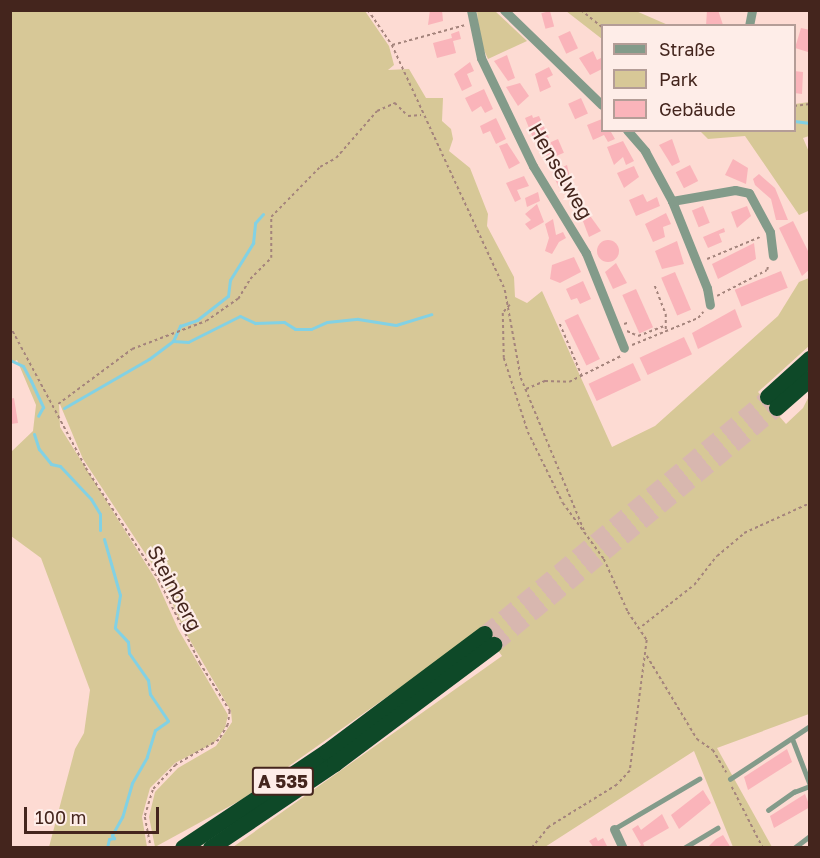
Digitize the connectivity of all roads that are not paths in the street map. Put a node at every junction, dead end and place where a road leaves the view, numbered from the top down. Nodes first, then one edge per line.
1 (471, 10) edge
2 (504, 10) edge
3 (601, 103) edge
4 (629, 132) edge
5 (672, 201) junction
6 (773, 256) road end
7 (709, 302) road end
8 (624, 348) dead end
9 (810, 359) edge
10 (810, 379) edge
11 (490, 640) tunnel mouth
12 (810, 726) edge
13 (793, 740) junction
14 (699, 779) dead end
15 (730, 779) road end
16 (810, 785) edge
17 (768, 810) dead end
18 (717, 828) dead end
19 (614, 829) joint
20 (810, 836) edge
21 (211, 841) edge
22 (183, 848) edge
23 (623, 848) edge
24 (684, 848) edge
25 (794, 848) edge

1 - 8 street, Henselweg
2 - 3 street
4 - 5 street
5 - 6 street
5 - 7 street
9 - 10 highway
11 - 21 highway, A 535
12 - 13 lane
13 - 15 lane
13 - 16 lane
14 - 19 lane
16 - 17 lane
18 - 24 lane
19 - 23 street
20 - 25 lane
21 - 22 highway, A 535

